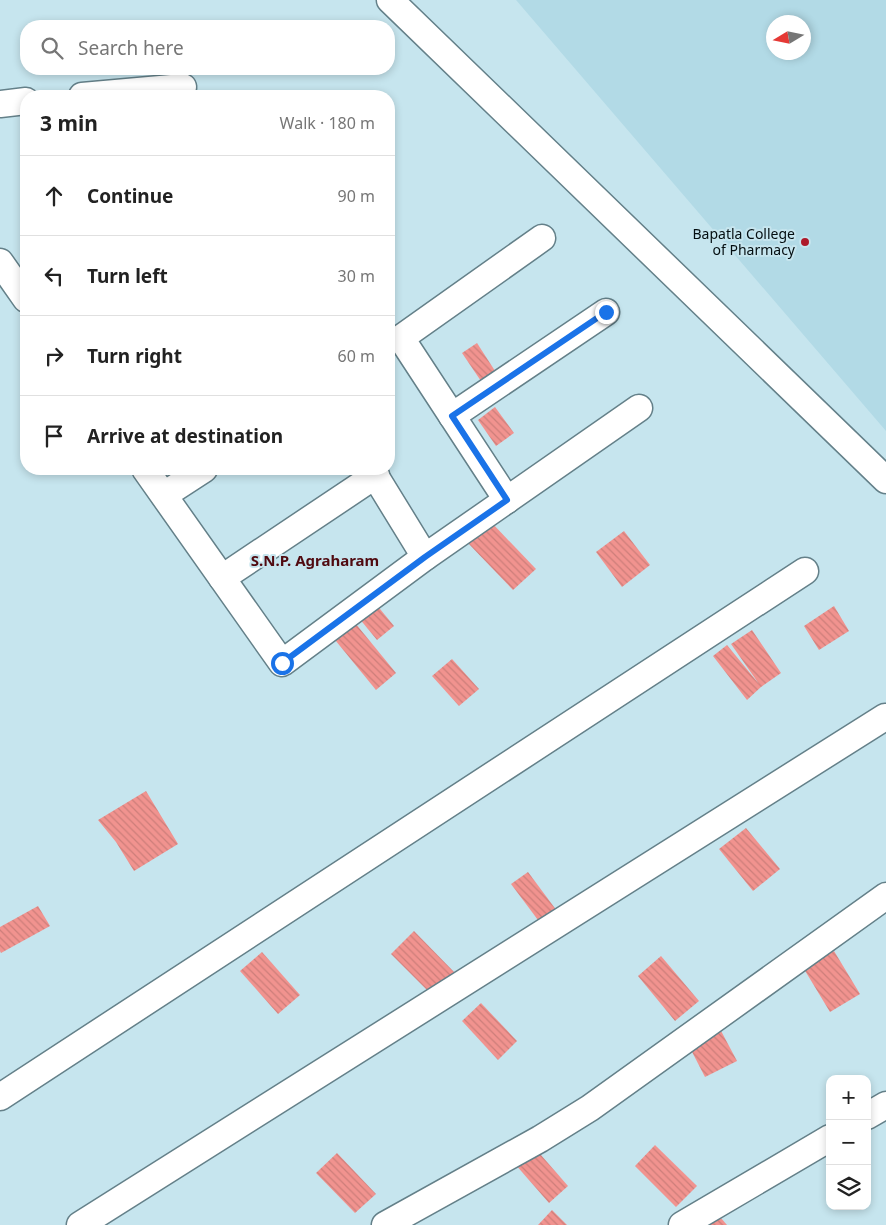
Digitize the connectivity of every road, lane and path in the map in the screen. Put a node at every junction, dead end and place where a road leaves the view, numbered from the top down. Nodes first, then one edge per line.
1 (390, 0) edge
2 (184, 87) dead end
3 (150, 90) edge
4 (20, 102) edge
5 (0, 104) edge
6 (542, 238) dead end
7 (0, 262) edge
8 (20, 291) edge
9 (606, 312) dead end
10 (639, 408) dead end
11 (452, 416) junction
12 (883, 472) edge
13 (149, 475) edge
14 (195, 475) edge
15 (370, 475) edge
16 (376, 475) edge
17 (164, 496) junction
18 (507, 500) junction
19 (425, 557) junction
20 (805, 571) dead end
21 (222, 578) junction
22 (885, 717) edge
23 (886, 896) edge
24 (0, 1096) edge
25 (886, 1104) edge
26 (871, 1113) edge
27 (826, 1140) edge
28 (80, 1225) edge
29 (384, 1225) edge
30 (682, 1225) edge

1 - 12 street
2 - 3 street
4 - 5 street
6 - 11 street
7 - 8 street
9 - 11 street
10 - 18 street
11 - 18 street
13 - 17 street
14 - 17 street
15 - 21 street
16 - 19 street
17 - 21 street
18 - 19 street
19 - 21 street
20 - 24 street
22 - 28 street
23 - 29 street
25 - 26 street
27 - 30 street

